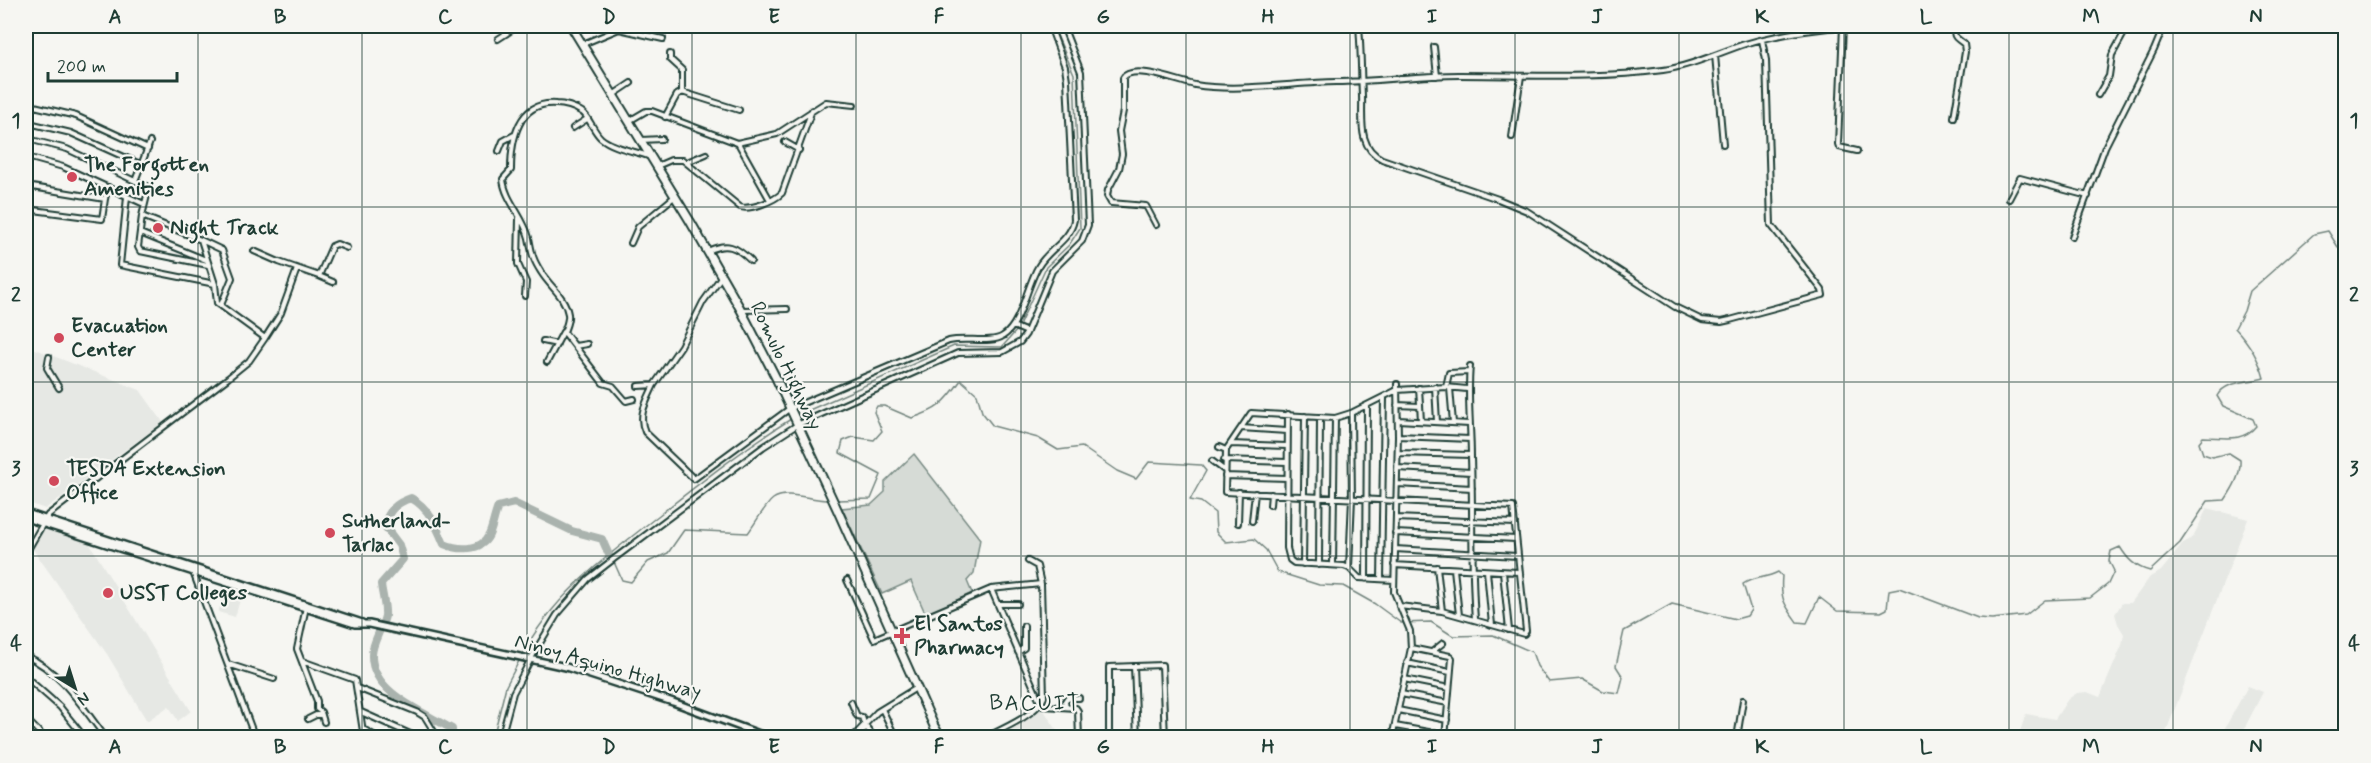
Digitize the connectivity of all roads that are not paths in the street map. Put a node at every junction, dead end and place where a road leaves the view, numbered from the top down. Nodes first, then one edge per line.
1 (518, 26) edge
2 (571, 26) edge
3 (1050, 26) edge
4 (1063, 26) edge
5 (1359, 26) edge
6 (1843, 26) edge
7 (1848, 26) edge
8 (1954, 26) edge
9 (2128, 26) edge
10 (2164, 26) edge
11 (498, 39) dead end
12 (663, 39) dead end
13 (1762, 40) junction
14 (582, 44) junction
15 (1434, 47) dead end
16 (670, 54) dead end
17 (1715, 55) junction
18 (1437, 76) junction
19 (1521, 76) junction
20 (1361, 82) junction
21 (631, 83) dead end
22 (682, 92) junction
23 (612, 95) junction
24 (2098, 95) dead end
25 (30, 99) dead end
26 (30, 105) junction
27 (854, 105) dead end
28 (812, 109) junction
29 (739, 110) dead end
30 (664, 117) junction
31 (1954, 117) dead end
32 (587, 119) junction
33 (628, 121) junction
34 (29, 123) junction
35 (573, 128) dead end
36 (515, 135) junction
37 (1512, 137) dead end
38 (662, 139) dead end
39 (28, 140) junction
40 (640, 140) junction
41 (150, 142) dead end
42 (785, 142) dead end
43 (737, 143) junction
44 (1723, 144) dead end
45 (148, 149) junction
46 (799, 150) junction
47 (499, 151) dead end
48 (1857, 151) dead end
49 (706, 154) dead end
50 (649, 156) junction
51 (26, 157) edge
52 (687, 162) junction
53 (142, 165) junction
54 (657, 166) junction
55 (26, 167) edge
56 (135, 182) junction
57 (26, 186) edge
58 (108, 187) junction
59 (675, 196) junction
60 (2088, 196) junction
61 (127, 197) junction
62 (105, 199) junction
63 (2009, 199) dead end
64 (770, 200) junction
65 (144, 204) junction
66 (26, 209) edge
67 (142, 216) junction
68 (519, 217) junction
69 (1156, 225) dead end
70 (140, 233) junction
71 (2072, 237) dead end
72 (201, 240) junction
73 (631, 243) dead end
74 (347, 248) dead end
75 (254, 251) dead end
76 (707, 251) junction
77 (751, 261) dead end
78 (208, 263) junction
79 (297, 269) junction
80 (320, 276) junction
81 (722, 276) junction
82 (333, 282) dead end
83 (215, 284) junction
84 (216, 290) junction
85 (224, 294) junction
86 (525, 296) dead end
87 (221, 305) junction
88 (787, 309) dead end
89 (741, 310) junction
90 (1014, 326) junction
91 (1025, 331) junction
92 (564, 332) junction
93 (265, 338) junction
94 (543, 341) dead end
95 (557, 344) junction
96 (588, 344) dead end
97 (574, 346) junction
98 (49, 357) dead end
99 (547, 362) dead end
100 (1470, 366) dead end
101 (1469, 372) junction
102 (1397, 384) dead end
103 (654, 385) junction
104 (638, 386) dead end
105 (1435, 387) junction
106 (1448, 387) junction
107 (59, 388) dead end
108 (1419, 388) junction
109 (1467, 389) junction
110 (1397, 390) junction
111 (1384, 397) junction
112 (634, 399) dead end
113 (1397, 405) junction
114 (1367, 406) junction
115 (1420, 406) junction
116 (790, 410) junction
117 (1351, 413) junction
118 (1288, 414) junction
119 (1305, 416) junction
120 (1320, 417) junction
121 (1335, 417) junction
122 (1398, 420) junction
123 (1421, 422) junction
124 (1437, 422) junction
125 (1453, 423) junction
126 (796, 424) junction
127 (1469, 424) junction
128 (1240, 428) junction
129 (1288, 431) junction
130 (1398, 436) junction
131 (1470, 439) junction
132 (1230, 444) junction
133 (1287, 446) junction
134 (1219, 447) dead end
135 (1226, 450) junction
136 (1398, 453) junction
137 (1471, 455) junction
138 (1224, 460) junction
139 (1212, 461) dead end
140 (1287, 462) junction
141 (1397, 468) junction
142 (1225, 470) junction
143 (1472, 472) junction
144 (1225, 476) junction
145 (1287, 478) junction
146 (1397, 484) junction
147 (1472, 488) junction
148 (1239, 492) junction
149 (1255, 493) junction
150 (1271, 494) junction
151 (1286, 494) junction
152 (1303, 495) junction
153 (1318, 496) junction
154 (1335, 497) junction
155 (1352, 498) junction
156 (1368, 498) junction
157 (1383, 499) junction
158 (1396, 500) junction
159 (1472, 504) junction
160 (1270, 506) dead end
161 (28, 516) edge
162 (1396, 518) junction
163 (1252, 520) dead end
164 (43, 521) junction
165 (1472, 521) junction
166 (1238, 523) dead end
167 (1515, 523) junction
168 (1395, 533) junction
169 (1472, 537) junction
170 (1516, 539) junction
171 (1395, 549) junction
172 (26, 553) edge
173 (1471, 554) junction
174 (1517, 556) junction
175 (1028, 561) dead end
176 (1303, 564) junction
177 (1318, 565) junction
178 (1333, 565) junction
179 (1394, 565) junction
180 (186, 567) junction
181 (1437, 567) junction
182 (1349, 568) junction
183 (1454, 569) junction
184 (1471, 570) junction
185 (1487, 571) junction
186 (1503, 572) junction
187 (1518, 572) junction
188 (193, 573) junction
189 (214, 576) junction
190 (1366, 579) junction
191 (1381, 579) junction
192 (847, 580) dead end
193 (1394, 580) junction
194 (1041, 584) junction
195 (991, 589) junction
196 (998, 604) junction
197 (1018, 604) dead end
198 (306, 606) junction
199 (1399, 606) junction
200 (1442, 611) junction
201 (1459, 615) junction
202 (1475, 620) junction
203 (1492, 625) junction
204 (1024, 626) dead end
205 (1509, 630) junction
206 (892, 633) junction
207 (1443, 643) dead end
208 (1411, 648) junction
209 (1018, 652) junction
210 (1433, 652) junction
211 (26, 656) edge
212 (530, 660) junction
213 (302, 661) junction
214 (1407, 663) junction
215 (228, 664) junction
216 (1134, 666) junction
217 (1450, 672) junction
218 (26, 677) edge
219 (274, 679) dead end
220 (1404, 679) junction
221 (357, 688) junction
222 (917, 688) junction
223 (1449, 688) junction
224 (1401, 694) junction
225 (1079, 698) dead end
226 (1743, 699) dead end
227 (851, 702) dead end
228 (1448, 703) junction
229 (1042, 704) junction
230 (1066, 707) junction
231 (882, 709) junction
232 (1398, 710) junction
233 (360, 711) junction
234 (322, 716) junction
235 (26, 719) edge
236 (308, 719) dead end
237 (1447, 720) junction
238 (324, 722) dead end
239 (864, 724) junction
240 (1395, 726) junction
241 (363, 729) junction
242 (857, 732) junction
243 (1445, 736) edge
244 (45, 738) edge
245 (85, 738) edge
246 (106, 738) edge
247 (255, 738) edge
248 (364, 738) edge
249 (379, 738) edge
250 (418, 738) edge
251 (438, 738) edge
252 (501, 738) edge
253 (770, 738) edge
254 (852, 738) edge
255 (875, 738) edge
256 (896, 738) edge
257 (941, 738) edge
258 (984, 738) edge
259 (1079, 738) edge
260 (1109, 738) edge
261 (1137, 738) edge
262 (1165, 738) edge
263 (1392, 738) edge
264 (1737, 738) edge

1 - 11 street
2 - 14 highway, Romulo Highway
3 - 90 street
4 - 91 street
5 - 20 street
6 - 7 street
6 - 13 street
6 - 48 street
8 - 31 street
9 - 24 street
10 - 60 street
12 - 14 street
13 - 17 street
13 - 20 street
14 - 23 highway, Romulo Highway
15 - 18 street
16 - 22 street
17 - 19 street
17 - 44 street
18 - 19 street
18 - 20 street
19 - 37 street
20 - 69 street
21 - 23 street
22 - 29 street
22 - 30 street
23 - 33 highway, Romulo Highway
25 - 26 street
26 - 34 street
26 - 45 street
27 - 28 street
28 - 43 street
28 - 46 street
30 - 33 street
30 - 43 street
32 - 35 street
32 - 36 street
32 - 50 street
33 - 40 highway, Romulo Highway
34 - 39 street
34 - 53 street
36 - 47 street
36 - 68 street
38 - 40 street
39 - 51 street
39 - 56 street
40 - 50 highway, Romulo Highway
41 - 45 street
42 - 46 street
43 - 64 street
45 - 53 street
46 - 64 street
49 - 52 street
50 - 54 highway, Romulo Highway
51 - 55 street
51 - 58 street
52 - 54 street
52 - 64 street
53 - 56 street
54 - 59 highway, Romulo Highway
56 - 65 street
57 - 62 street
58 - 61 street
58 - 62 street
59 - 73 street
59 - 76 highway, Romulo Highway
60 - 63 street
60 - 71 street
61 - 65 street
61 - 83 street
62 - 66 street
65 - 67 street
67 - 70 street
67 - 72 street
68 - 86 street
68 - 92 street
70 - 78 street
70 - 78 street
72 - 78 street
72 - 85 street
74 - 80 street
75 - 79 street
76 - 77 street
76 - 81 highway, Romulo Highway
78 - 83 street
79 - 80 street
79 - 93 street
80 - 82 street
81 - 89 highway, Romulo Highway
81 - 103 street
83 - 84 street
84 - 85 street
84 - 87 street
85 - 87 street
87 - 93 street
88 - 89 street
89 - 116 highway, Romulo Highway
90 - 91 street
90 - 116 street
91 - 126 street
92 - 95 street
92 - 97 street
93 - 164 street
94 - 95 street
95 - 99 street
96 - 97 street
97 - 112 street
98 - 107 street
100 - 101 street
101 - 106 street
101 - 109 street
102 - 110 street
103 - 104 street
103 - 116 street
105 - 106 street
105 - 108 street
105 - 124 street
106 - 109 street
106 - 125 street
108 - 110 street
108 - 115 street
109 - 127 street
110 - 111 street
110 - 113 street
111 - 114 street
111 - 157 street
113 - 115 street
113 - 122 street
114 - 117 street
114 - 156 street
115 - 123 street
116 - 126 highway, Romulo Highway
117 - 121 street
117 - 155 street
118 - 119 street
118 - 128 street
118 - 129 street
119 - 120 street
119 - 152 street
120 - 121 street
120 - 153 street
121 - 154 street
122 - 123 street
122 - 130 street
123 - 124 street
124 - 125 street
125 - 127 street
126 - 206 highway, Romulo Highway
126 - 212 street
127 - 131 street
128 - 129 street
128 - 132 street
129 - 133 street
130 - 131 street
130 - 136 street
131 - 137 street
132 - 133 street
132 - 135 street
133 - 140 street
134 - 135 street
135 - 138 street
136 - 137 street
136 - 141 street
137 - 143 street
138 - 140 street
138 - 142 street
139 - 142 street
140 - 145 street
141 - 143 street
141 - 146 street
142 - 144 street
143 - 147 street
144 - 145 street
144 - 148 street
145 - 151 street
146 - 147 street
146 - 158 street
147 - 159 street
148 - 149 street
148 - 166 street
149 - 150 street
149 - 163 street
150 - 151 street
150 - 160 street
151 - 152 street
151 - 176 street
152 - 153 street
152 - 176 street
153 - 154 street
153 - 177 street
154 - 155 street
154 - 178 street
155 - 156 street
155 - 182 street
156 - 157 street
156 - 190 street
157 - 158 street
157 - 191 street
158 - 159 street
158 - 162 street
159 - 165 street
159 - 167 street
161 - 164 main road, Ninoy Aquino Highway
162 - 165 street
162 - 168 street
164 - 172 street
164 - 180 main road, Ninoy Aquino Highway
165 - 167 street
165 - 169 street
167 - 170 street
168 - 169 street
168 - 171 street
169 - 170 street
169 - 173 street
170 - 174 street
171 - 173 street
171 - 179 street
173 - 174 street
173 - 184 street
174 - 187 street
175 - 194 street
176 - 177 street
177 - 178 street
178 - 182 street
179 - 181 street
179 - 193 street
180 - 188 main road, Ninoy Aquino Highway
180 - 189 main road, Ninoy Aquino Highway
181 - 183 street
181 - 200 street
182 - 190 street
183 - 184 street
183 - 201 street
184 - 185 street
184 - 202 street
185 - 186 street
185 - 203 street
186 - 187 street
186 - 205 street
187 - 205 street
188 - 189 main road, Ninoy Aquino Highway
188 - 215 street
189 - 198 main road, Ninoy Aquino Highway
190 - 191 street
191 - 193 street
192 - 206 street
193 - 199 street
194 - 195 street
194 - 229 street
195 - 196 street
195 - 206 street
196 - 197 street
196 - 209 street
198 - 212 main road, Ninoy Aquino Highway
198 - 213 street
199 - 200 street
199 - 208 street
200 - 201 street
201 - 202 street
202 - 203 street
203 - 205 street
204 - 209 street
206 - 222 highway, Romulo Highway
207 - 210 street
208 - 210 street
208 - 214 street
209 - 229 street
210 - 217 street
211 - 246 street
212 - 252 street
212 - 253 main road, Ninoy Aquino Highway
213 - 221 street
213 - 234 street
214 - 217 street
214 - 220 street
215 - 219 street
215 - 247 street
216 - 260 street
216 - 261 street
216 - 262 street
217 - 223 street
218 - 245 street
220 - 223 street
220 - 224 street
221 - 233 street
221 - 251 street
222 - 231 street
222 - 257 highway, Romulo Highway
223 - 228 street
224 - 228 street
224 - 232 street
225 - 230 street
226 - 264 street
227 - 239 street
228 - 237 street
229 - 230 street
229 - 258 street
230 - 259 street
231 - 239 street
231 - 256 street
232 - 237 street
232 - 240 street
233 - 241 street
233 - 250 street
234 - 236 street
234 - 238 street
235 - 244 street
237 - 243 street
239 - 242 street
240 - 243 street
240 - 263 street
241 - 248 street
241 - 249 street
242 - 254 street
242 - 255 street

